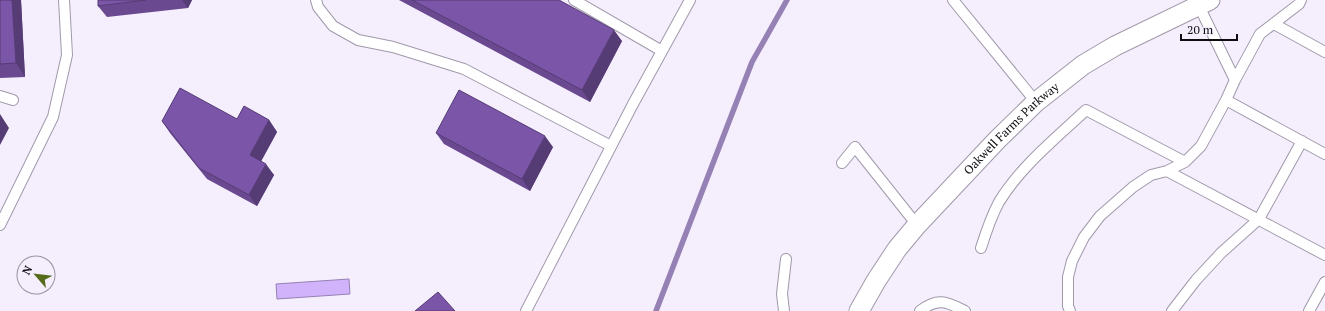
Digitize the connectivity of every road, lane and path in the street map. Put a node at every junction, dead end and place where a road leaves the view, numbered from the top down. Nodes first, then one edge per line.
1 (64, 0) edge
2 (316, 0) edge
3 (574, 0) edge
4 (690, 0) edge
5 (953, 0) edge
6 (1301, 0) edge
7 (1202, 2) edge
8 (1274, 24) junction
9 (662, 51) junction
10 (1325, 52) edge
11 (1235, 80) junction
12 (0, 96) edge
13 (13, 100) dead end
14 (1226, 100) junction
15 (1036, 102) junction
16 (1302, 141) junction
17 (611, 146) junction
18 (1325, 154) edge
19 (1185, 162) junction
20 (842, 164) dead end
21 (1167, 171) junction
22 (1259, 219) junction
23 (0, 225) edge
24 (917, 225) junction
25 (981, 248) dead end
26 (1325, 255) edge
27 (786, 259) dead end
28 (1325, 282) edge
29 (526, 311) edge
30 (784, 311) edge
31 (860, 311) edge
32 (920, 311) edge
33 (965, 311) edge
34 (1070, 311) edge
35 (1172, 311) edge
36 (1309, 311) edge

1 - 23 lane
2 - 17 lane
3 - 9 lane
4 - 9 lane
5 - 15 lane
6 - 8 lane
7 - 11 lane
7 - 15 street, Oakwell Farms Parkway
8 - 10 lane
8 - 11 lane
9 - 17 lane
11 - 14 lane
12 - 13 lane
14 - 16 lane
14 - 19 lane
15 - 24 street, Oakwell Farms Parkway
16 - 18 lane
16 - 22 lane
17 - 29 lane
19 - 21 lane
19 - 25 lane
20 - 24 lane
21 - 22 lane
21 - 34 lane
22 - 26 lane
22 - 35 lane
24 - 31 street, Oakwell Farms Parkway
27 - 30 lane
28 - 36 lane
32 - 33 lane

